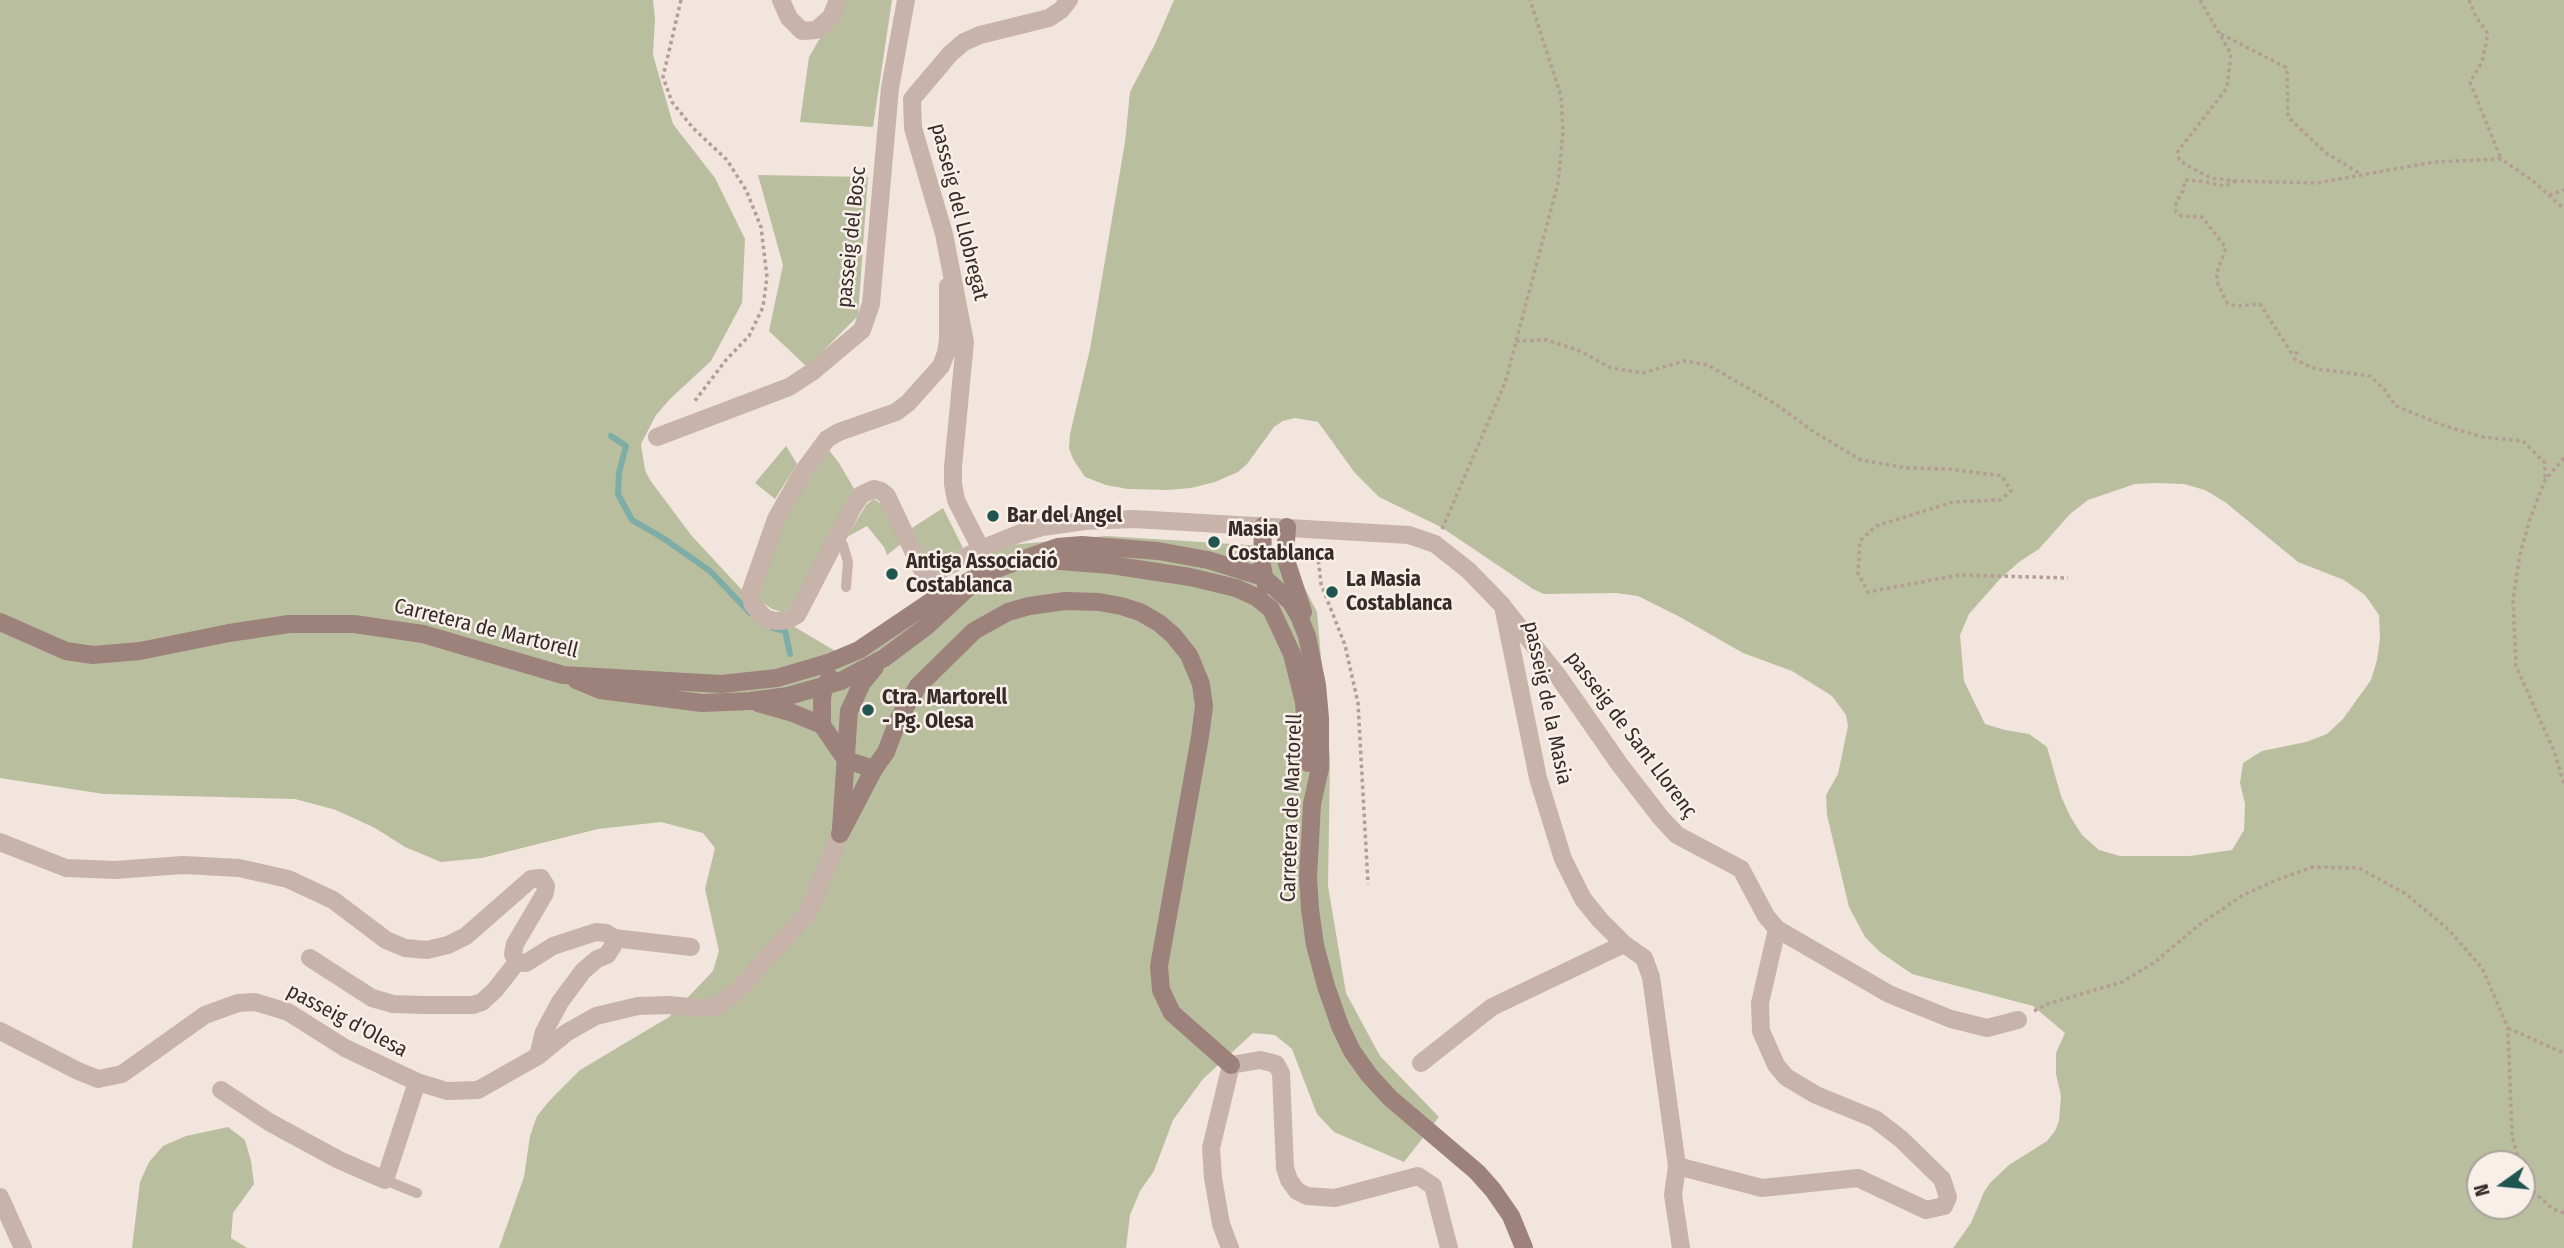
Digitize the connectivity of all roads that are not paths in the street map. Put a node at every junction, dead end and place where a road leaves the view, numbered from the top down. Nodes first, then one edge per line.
1 (781, 0) edge
2 (838, 0) edge
3 (906, 0) edge
4 (1069, 0) edge
5 (890, 88) junction
6 (912, 99) junction
7 (949, 256) junction
8 (657, 437) dead end
9 (1263, 526) junction
10 (1287, 527) junction
11 (836, 538) junction
12 (981, 549) junction
13 (1285, 557) junction
14 (1025, 559) junction
15 (1190, 577) junction
16 (1264, 577) junction
17 (975, 580) junction
18 (846, 587) dead end
19 (1503, 606) junction
20 (0, 622) edge
21 (1281, 626) junction
22 (1307, 636) junction
23 (859, 650) junction
24 (884, 658) junction
25 (563, 675) junction
26 (777, 678) junction
27 (824, 686) junction
28 (750, 701) junction
29 (849, 711) junction
30 (822, 725) junction
31 (846, 760) junction
32 (874, 769) junction
33 (1312, 804) junction
34 (840, 834) junction
35 (0, 842) edge
36 (1777, 929) junction
37 (614, 938) junction
38 (1624, 944) junction
39 (691, 947) dead end
40 (310, 958) dead end
41 (517, 962) junction
42 (2018, 1020) road end
43 (0, 1031) edge
44 (538, 1056) junction
45 (1421, 1063) dead end
46 (1231, 1065) junction
47 (417, 1082) junction
48 (221, 1090) dead end
49 (1677, 1166) junction
50 (385, 1180) junction
51 (416, 1193) dead end
52 (0, 1197) edge
53 (23, 1248) edge
54 (1230, 1248) edge
55 (1449, 1248) edge
56 (1524, 1248) edge
57 (1681, 1248) edge

1 - 2 street
3 - 5 street, passeig del Bosc
4 - 6 street, passeig del Llobregat
5 - 6 street
5 - 8 street, passeig del Bosc
6 - 7 street, passeig del Llobregat
7 - 11 street
7 - 12 street, passeig del Llobregat
9 - 10 street
9 - 12 street
9 - 16 main road
10 - 13 main road
10 - 19 street, passeig de la Masia
11 - 12 street
11 - 18 lane
13 - 16 main road
13 - 22 main road
14 - 15 main road
14 - 16 main road, Carretera de Martorell
14 - 17 main road, Carretera de Martorell
15 - 16 main road
15 - 21 main road
16 - 21 main road
16 - 22 main road, Carretera de Martorell
17 - 23 main road, Carretera de Martorell
17 - 24 main road
19 - 36 street, passeig de Sant Llorenç
19 - 38 street, passeig de la Masia
20 - 25 main road, Carretera de Martorell
21 - 33 main road
22 - 33 main road, Carretera de Martorell
23 - 26 main road, Carretera de Martorell
23 - 27 main road
24 - 27 main road
24 - 29 main road
25 - 26 main road, Carretera de Martorell
25 - 28 main road
26 - 27 main road
27 - 28 main road
27 - 29 main road
27 - 30 main road
28 - 30 main road
29 - 31 main road
30 - 31 main road
31 - 32 main road
31 - 34 main road
32 - 34 main road
32 - 46 main road
33 - 56 main road, Carretera de Martorell
34 - 44 street, passeig d'Olesa
35 - 41 street
36 - 42 street, passeig de Sant Llorenç
36 - 49 street
37 - 39 street
37 - 41 street
37 - 44 street
38 - 45 street
38 - 49 street, passeig de la Masia
40 - 41 street
43 - 47 street, passeig d'Olesa
44 - 47 street, passeig d'Olesa
46 - 54 street
46 - 55 street
47 - 50 street
48 - 50 street
49 - 57 street, passeig de la Masia
50 - 51 lane
52 - 53 street

